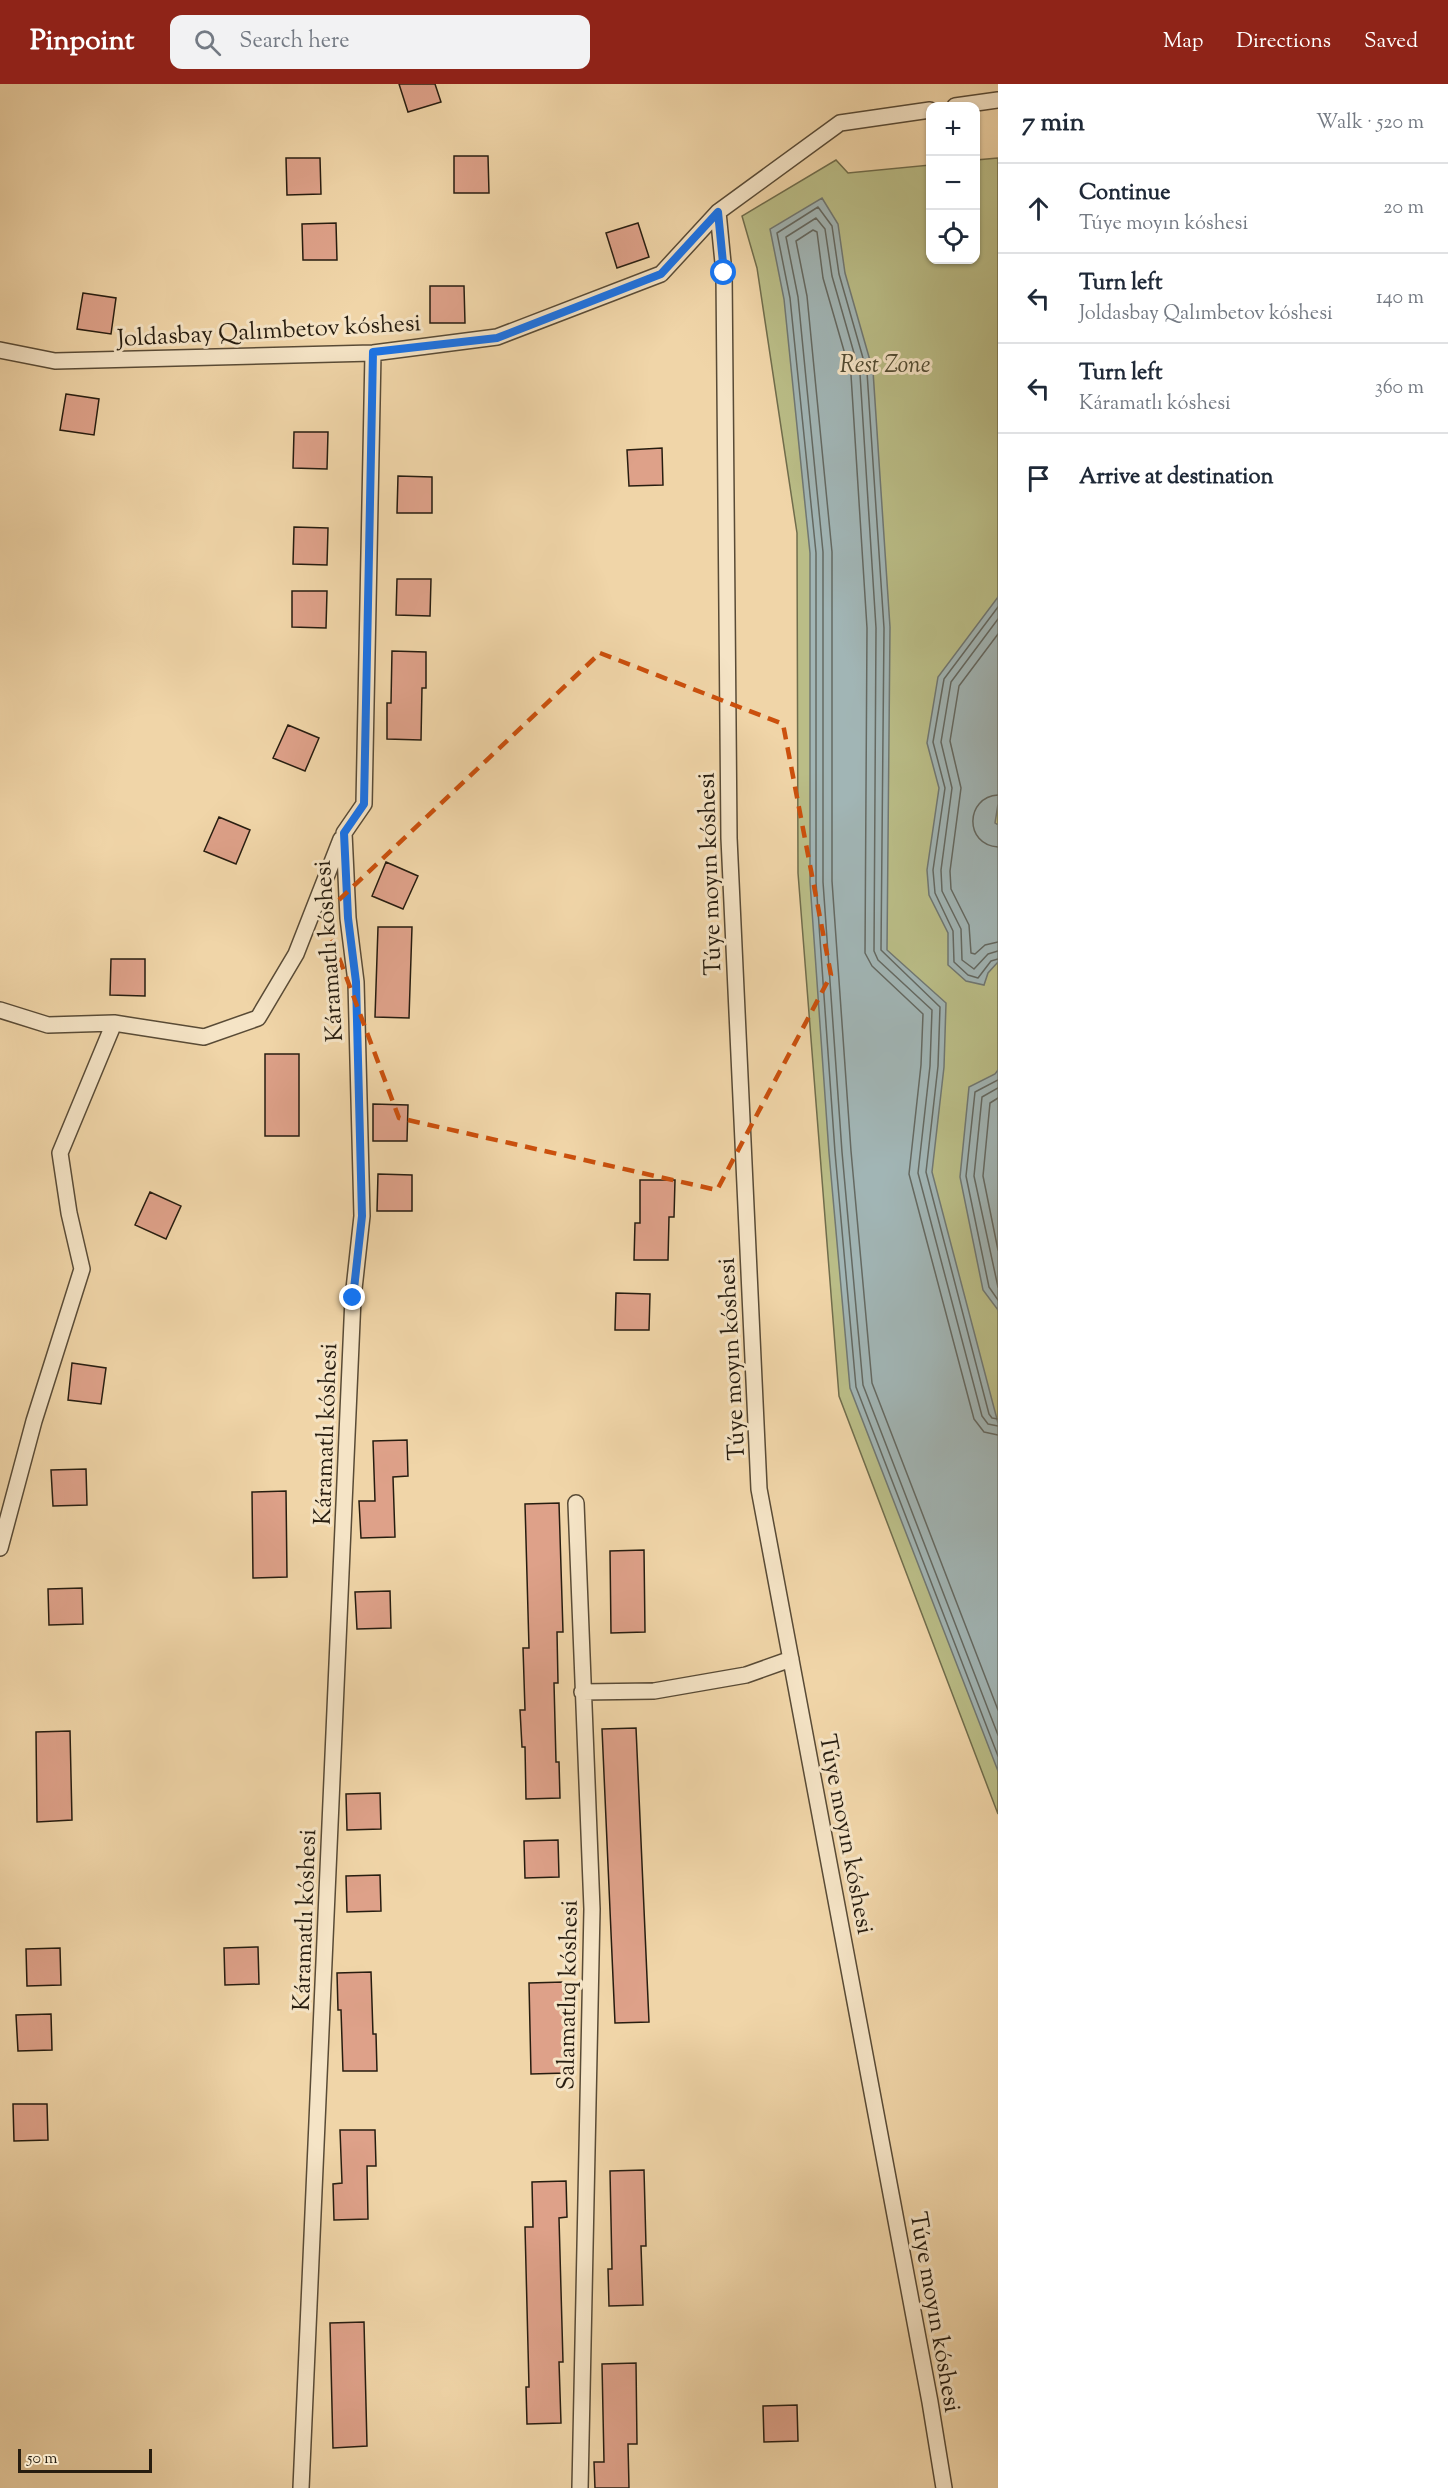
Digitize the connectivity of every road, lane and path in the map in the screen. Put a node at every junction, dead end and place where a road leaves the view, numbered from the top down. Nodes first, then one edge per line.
1 (998, 100) edge
2 (980, 103) edge
3 (926, 111) edge
4 (718, 212) junction
5 (0, 350) edge
6 (373, 352) junction
7 (344, 833) junction
8 (0, 1010) edge
9 (114, 1023) junction
10 (576, 1503) dead end
11 (0, 1548) edge
12 (791, 1659) junction
13 (582, 1692) junction
14 (301, 2488) edge
15 (580, 2488) edge
16 (944, 2488) edge

1 - 2 street
3 - 4 street, Joldasbay Qalımbetov kóshesi
4 - 6 street, Joldasbay Qalımbetov kóshesi
4 - 12 street, Túye moyın kóshesi
5 - 6 street, Joldasbay Qalımbetov kóshesi
6 - 7 street, Káramatlı kóshesi
7 - 9 street
7 - 14 street, Káramatlı kóshesi
8 - 9 street
9 - 11 street
10 - 13 street, Salamatlıq kóshesi
12 - 13 street
12 - 16 street, Túye moyın kóshesi
13 - 15 street, Salamatlıq kóshesi

